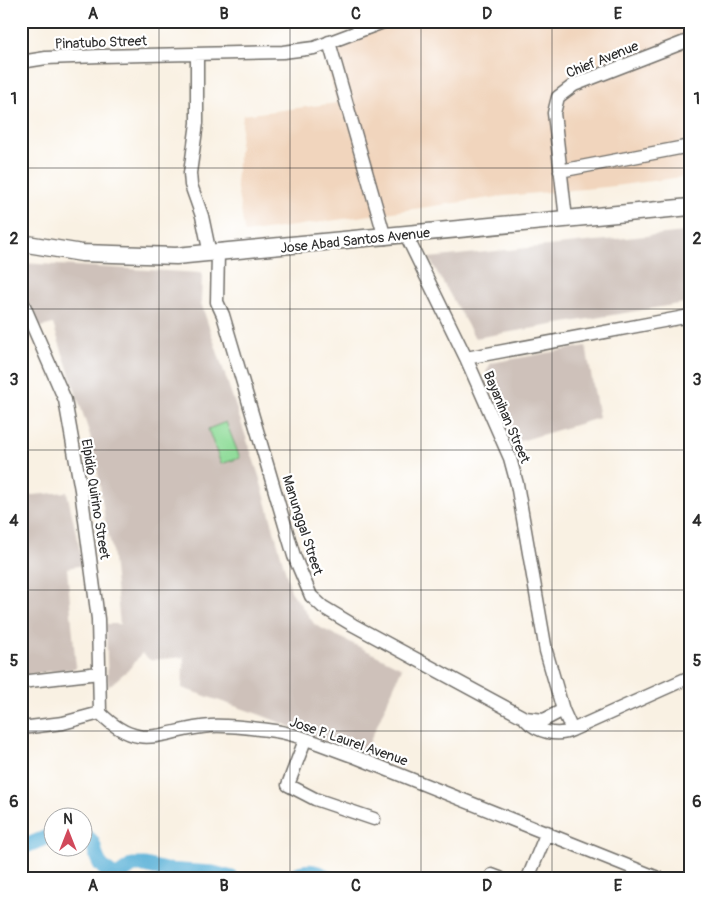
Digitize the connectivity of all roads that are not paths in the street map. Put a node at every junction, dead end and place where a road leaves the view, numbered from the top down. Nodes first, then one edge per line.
1 (386, 21) edge
2 (690, 40) edge
3 (329, 42) junction
4 (198, 54) junction
5 (21, 62) edge
6 (690, 146) edge
7 (560, 171) junction
8 (690, 207) edge
9 (566, 219) junction
10 (406, 235) junction
11 (386, 238) junction
12 (21, 243) edge
13 (214, 254) junction
14 (21, 299) edge
15 (690, 316) edge
16 (466, 358) junction
17 (99, 673) junction
18 (690, 677) edge
19 (21, 682) edge
20 (563, 710) junction
21 (100, 712) junction
22 (525, 718) junction
23 (544, 720) junction
24 (21, 728) edge
25 (572, 730) junction
26 (548, 732) junction
27 (306, 740) junction
28 (374, 819) dead end
29 (546, 832) junction
30 (528, 878) edge
31 (658, 878) edge

1 - 3 street, Pinatubo Street
2 - 7 street, Chief Avenue
3 - 4 street, Pinatubo Street
3 - 11 street
4 - 5 street, Pinatubo Street
4 - 13 street, Manunggal Street
6 - 7 street
7 - 9 street, Chief Avenue
8 - 9 main road, Jose Abad Santos Avenue
9 - 10 main road, Jose Abad Santos Avenue
10 - 11 main road, Jose Abad Santos Avenue
10 - 16 street, Bayanihan Street
11 - 13 main road, Jose Abad Santos Avenue
12 - 13 main road, Jose Abad Santos Avenue
13 - 22 street, Manunggal Street
14 - 17 street, Elpidio Quirino Street
15 - 16 street
16 - 20 street, Bayanihan Street
17 - 19 street
17 - 21 street, Elpidio Quirino Street
18 - 25 street
20 - 23 street
20 - 25 street, Bayanihan Street
21 - 24 street
21 - 27 street, Jose P. Laurel Avenue
22 - 23 street, Manunggal Street
22 - 26 street, Manunggal Street
23 - 26 street
25 - 26 street
27 - 28 street
27 - 29 street, Jose P. Laurel Avenue
29 - 30 street
29 - 31 street, Jose P. Laurel Avenue

